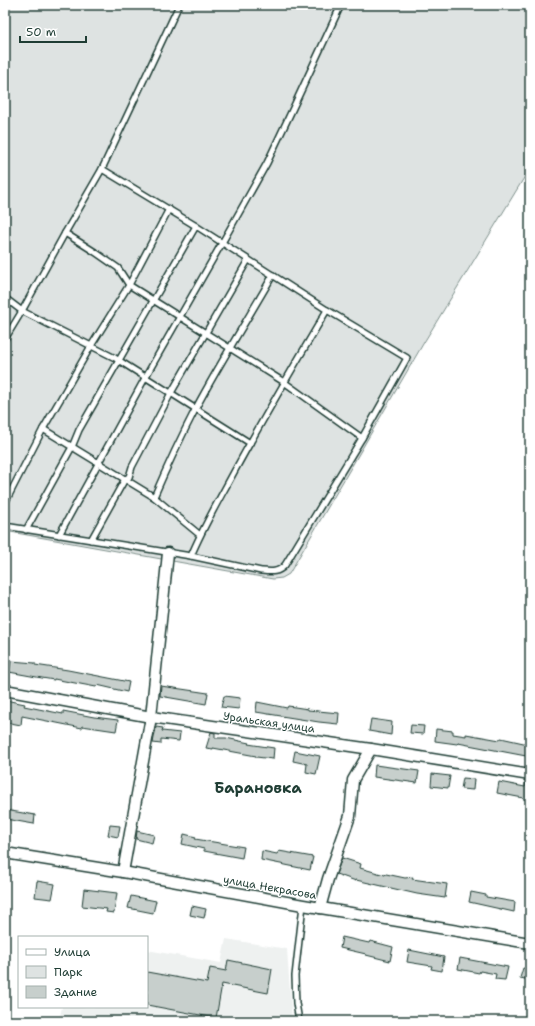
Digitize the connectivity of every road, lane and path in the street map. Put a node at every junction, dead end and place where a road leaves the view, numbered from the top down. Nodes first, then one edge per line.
1 (180, 5) edge
2 (341, 5) edge
3 (102, 169) junction
4 (168, 209) junction
5 (196, 226) junction
6 (65, 233) junction
7 (222, 243) junction
8 (248, 260) junction
9 (273, 276) junction
10 (129, 285) junction
11 (5, 298) edge
12 (153, 300) junction
13 (327, 310) junction
14 (22, 311) junction
15 (180, 317) junction
16 (207, 333) junction
17 (5, 339) edge
18 (91, 346) junction
19 (230, 348) junction
20 (119, 360) junction
21 (146, 377) junction
22 (284, 382) junction
23 (171, 393) junction
24 (196, 408) junction
25 (44, 429) junction
26 (362, 438) junction
27 (250, 443) junction
28 (72, 447) junction
29 (99, 464) junction
30 (124, 479) junction
31 (154, 497) junction
32 (5, 503) edge
33 (5, 526) edge
34 (26, 530) junction
35 (59, 535) junction
36 (200, 535) junction
37 (91, 540) junction
38 (168, 553) junction
39 (191, 556) junction
40 (5, 690) edge
41 (151, 717) junction
42 (371, 749) junction
43 (530, 775) edge
44 (5, 854) edge
45 (123, 872) junction
46 (303, 905) junction
47 (320, 908) junction
48 (530, 943) edge
49 (299, 1021) edge

1 - 3 lane
2 - 7 lane
3 - 4 lane
3 - 6 lane
4 - 5 lane
4 - 10 lane
5 - 7 lane
5 - 12 lane
6 - 10 lane
6 - 14 lane
7 - 8 lane
7 - 15 lane
8 - 9 lane
8 - 16 lane
9 - 13 lane
9 - 19 lane
10 - 12 lane
10 - 18 lane
11 - 14 lane
12 - 15 lane
12 - 20 lane
13 - 22 lane
13 - 26 lane
14 - 17 lane
14 - 18 lane
15 - 16 lane
15 - 21 lane
16 - 19 lane
16 - 23 lane
18 - 20 lane
18 - 25 lane
19 - 22 lane
19 - 24 lane
20 - 21 lane
20 - 28 lane
21 - 23 lane
21 - 29 lane
22 - 26 lane
22 - 27 lane
23 - 24 lane
23 - 30 lane
24 - 27 lane
24 - 31 lane
25 - 28 lane
25 - 32 lane
26 - 39 lane
27 - 36 lane
28 - 29 lane
28 - 34 lane
29 - 30 lane
29 - 35 lane
30 - 31 lane
30 - 37 lane
31 - 36 lane
33 - 34 lane
34 - 35 lane
35 - 37 lane
36 - 39 lane
37 - 38 lane
38 - 39 lane
38 - 41 street
40 - 41 street, Уральская улица
41 - 42 street, Уральская улица
41 - 45 street
42 - 43 street, Уральская улица
42 - 47 street
44 - 45 street, улица Некрасова
45 - 46 street, улица Некрасова
46 - 47 street, улица Некрасова
46 - 49 lane
47 - 48 street, улица Некрасова

